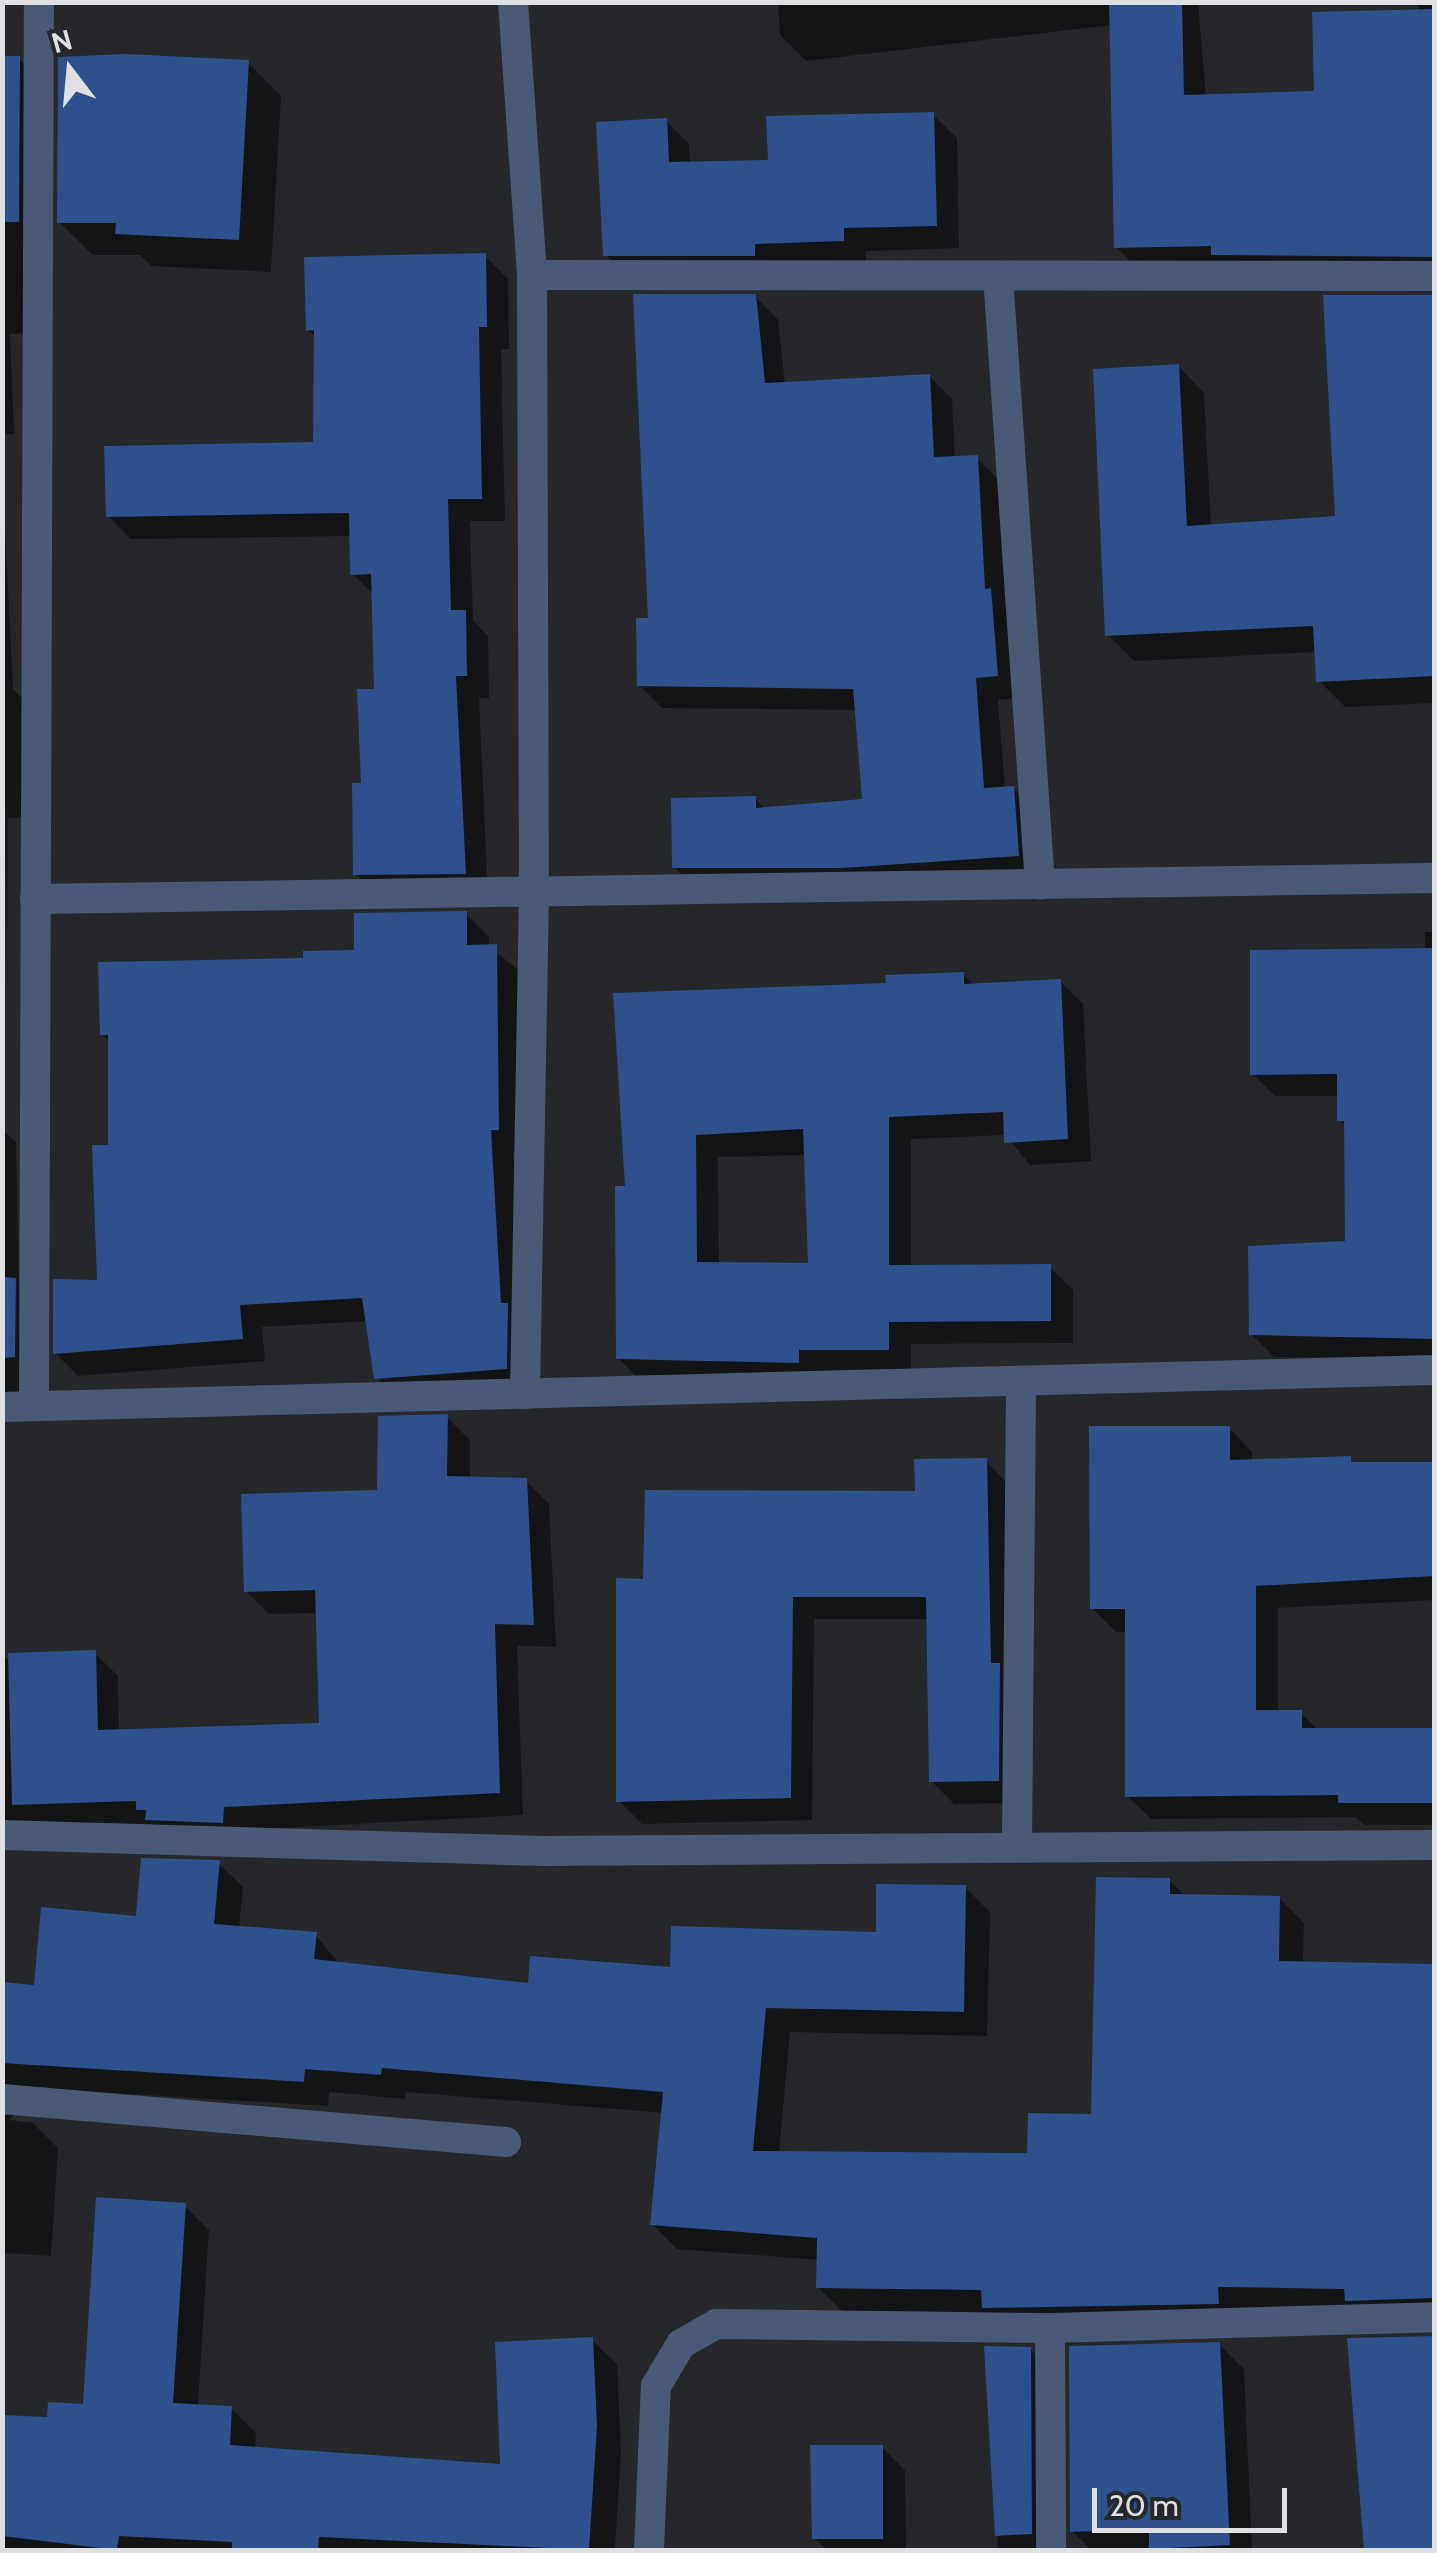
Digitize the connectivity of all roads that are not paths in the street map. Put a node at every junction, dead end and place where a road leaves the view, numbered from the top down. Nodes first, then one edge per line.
1 (39, 2) edge
2 (512, 2) edge
3 (532, 275) junction
4 (998, 276) junction
5 (1434, 276) edge
6 (1434, 878) edge
7 (1040, 885) junction
8 (534, 892) junction
9 (36, 899) junction
10 (1434, 1370) edge
11 (1021, 1381) junction
12 (525, 1394) junction
13 (34, 1405) junction
14 (2, 1407) edge
15 (2, 1835) edge
16 (1017, 1844) junction
17 (1434, 1845) edge
18 (2, 2098) edge
19 (506, 2142) dead end
20 (1434, 2317) edge
21 (1050, 2328) junction
22 (650, 2550) edge
23 (1051, 2550) edge

1 - 9 street
2 - 3 street
3 - 4 street
3 - 8 street
4 - 5 street
4 - 7 street
6 - 7 street
7 - 8 street
8 - 9 street
8 - 12 street
9 - 13 street
10 - 11 street
11 - 12 street
11 - 16 street
12 - 13 street
13 - 14 street
15 - 16 street
16 - 17 street
18 - 19 street
20 - 21 street
21 - 22 street
21 - 23 street

